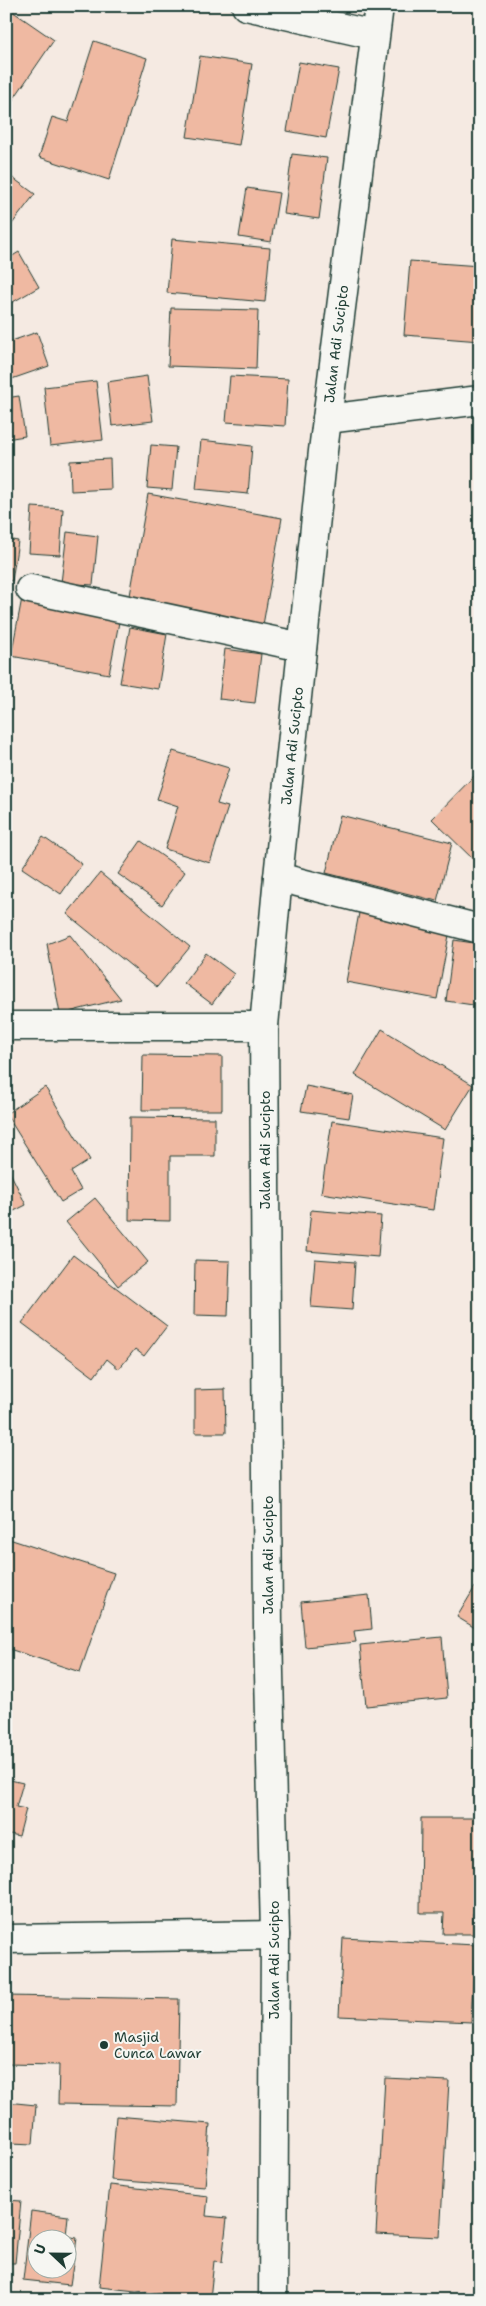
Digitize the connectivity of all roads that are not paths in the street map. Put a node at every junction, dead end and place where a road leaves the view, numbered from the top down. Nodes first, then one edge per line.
1 (246, 6) edge
2 (379, 6) edge
3 (374, 35) junction
4 (480, 400) edge
5 (327, 419) junction
6 (30, 589) dead end
7 (302, 647) junction
8 (278, 877) junction
9 (480, 929) edge
10 (6, 1026) edge
11 (264, 1026) junction
12 (275, 1936) junction
13 (6, 1939) edge
14 (273, 2300) edge

1 - 3 street
2 - 3 street, Jalan Adi Sucipto
3 - 5 street, Jalan Adi Sucipto
4 - 5 street
5 - 7 street, Jalan Adi Sucipto
6 - 7 street
7 - 8 street, Jalan Adi Sucipto
8 - 9 street
8 - 11 street, Jalan Adi Sucipto
10 - 11 street
11 - 12 street, Jalan Adi Sucipto
12 - 13 street
12 - 14 street, Jalan Adi Sucipto

